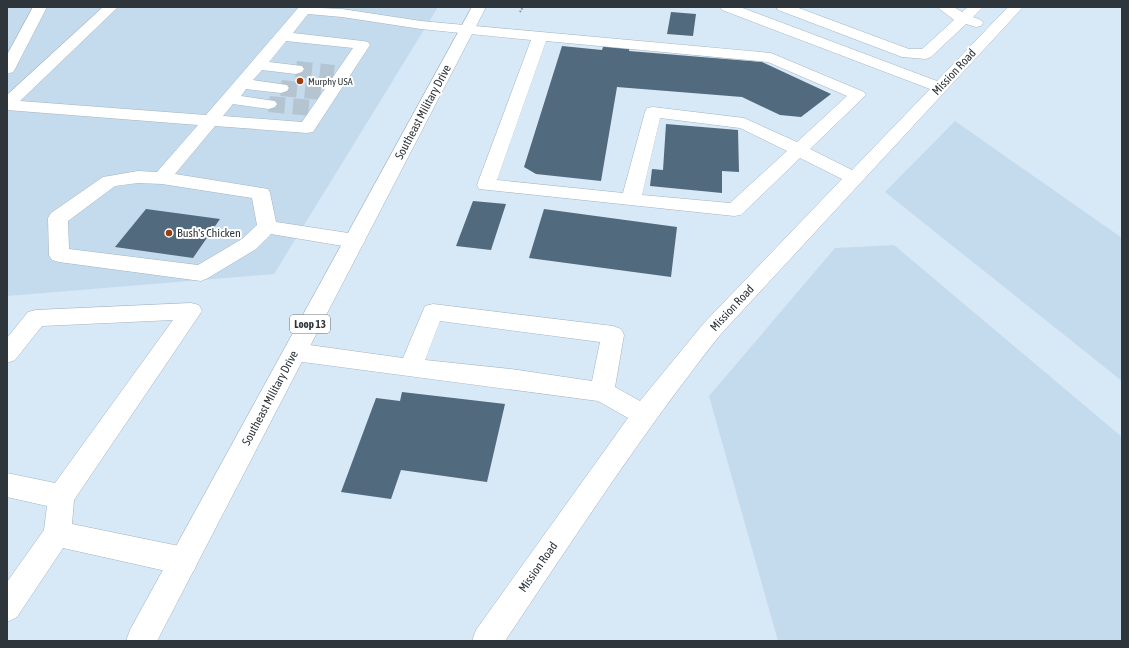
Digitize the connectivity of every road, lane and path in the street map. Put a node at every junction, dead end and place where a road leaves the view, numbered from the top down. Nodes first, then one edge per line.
1 (40, 7) edge
2 (111, 7) edge
3 (479, 7) edge
4 (523, 7) edge
5 (727, 7) edge
6 (782, 7) edge
7 (944, 7) edge
8 (976, 7) edge
9 (1016, 7) edge
10 (306, 8) edge
11 (835, 11) dead end
12 (520, 12) dead end
13 (963, 19) junction
14 (466, 30) junction
15 (994, 30) junction
16 (283, 36) junction
17 (540, 36) junction
18 (815, 40) junction
19 (882, 45) junction
20 (269, 52) junction
21 (783, 63) junction
22 (258, 65) junction
23 (7, 69) edge
24 (242, 84) junction
25 (940, 87) junction
26 (281, 88) tunnel mouth
27 (229, 99) junction
28 (7, 104) edge
29 (269, 104) tunnel mouth
30 (212, 120) junction
31 (798, 150) junction
32 (162, 178) junction
33 (854, 178) junction
34 (631, 200) junction
35 (267, 227) junction
36 (355, 241) junction
37 (295, 352) junction
38 (7, 354) edge
39 (410, 368) junction
40 (602, 392) junction
41 (643, 415) junction
42 (7, 485) edge
43 (61, 497) junction
44 (57, 534) junction
45 (184, 561) junction
46 (7, 607) edge
47 (141, 641) edge
48 (487, 641) edge

1 - 23 street
2 - 28 street
3 - 14 street, Southeast Military Drive / Loop 13
4 - 12 path
5 - 18 street
6 - 19 street
7 - 13 street
8 - 13 street
9 - 15 street, Mission Road
10 - 14 street
10 - 16 street
11 - 19 street
13 - 15 street
13 - 19 street
14 - 17 street
14 - 36 street, Southeast Military Drive / Loop 13
15 - 25 street, Mission Road
16 - 20 street
16 - 30 street
17 - 21 street
17 - 34 street
18 - 21 street
18 - 25 street
20 - 22 street
20 - 22 street
21 - 31 street
22 - 24 street
24 - 26 street
24 - 27 street
25 - 33 street, Mission Road
27 - 29 street
27 - 30 street
28 - 30 street
30 - 32 street
31 - 33 street
31 - 34 street
31 - 34 street
32 - 35 street
32 - 35 street
33 - 41 street, Mission Road
35 - 36 street
36 - 37 street, Southeast Military Drive / Loop 13
37 - 39 street
37 - 45 street, Southeast Military Drive / Loop 13
38 - 43 street
39 - 40 street
39 - 40 street
40 - 41 street
41 - 48 street, Mission Road
42 - 43 street
43 - 44 street
44 - 45 street
44 - 46 street
45 - 47 street, Southeast Military Drive / Loop 13

